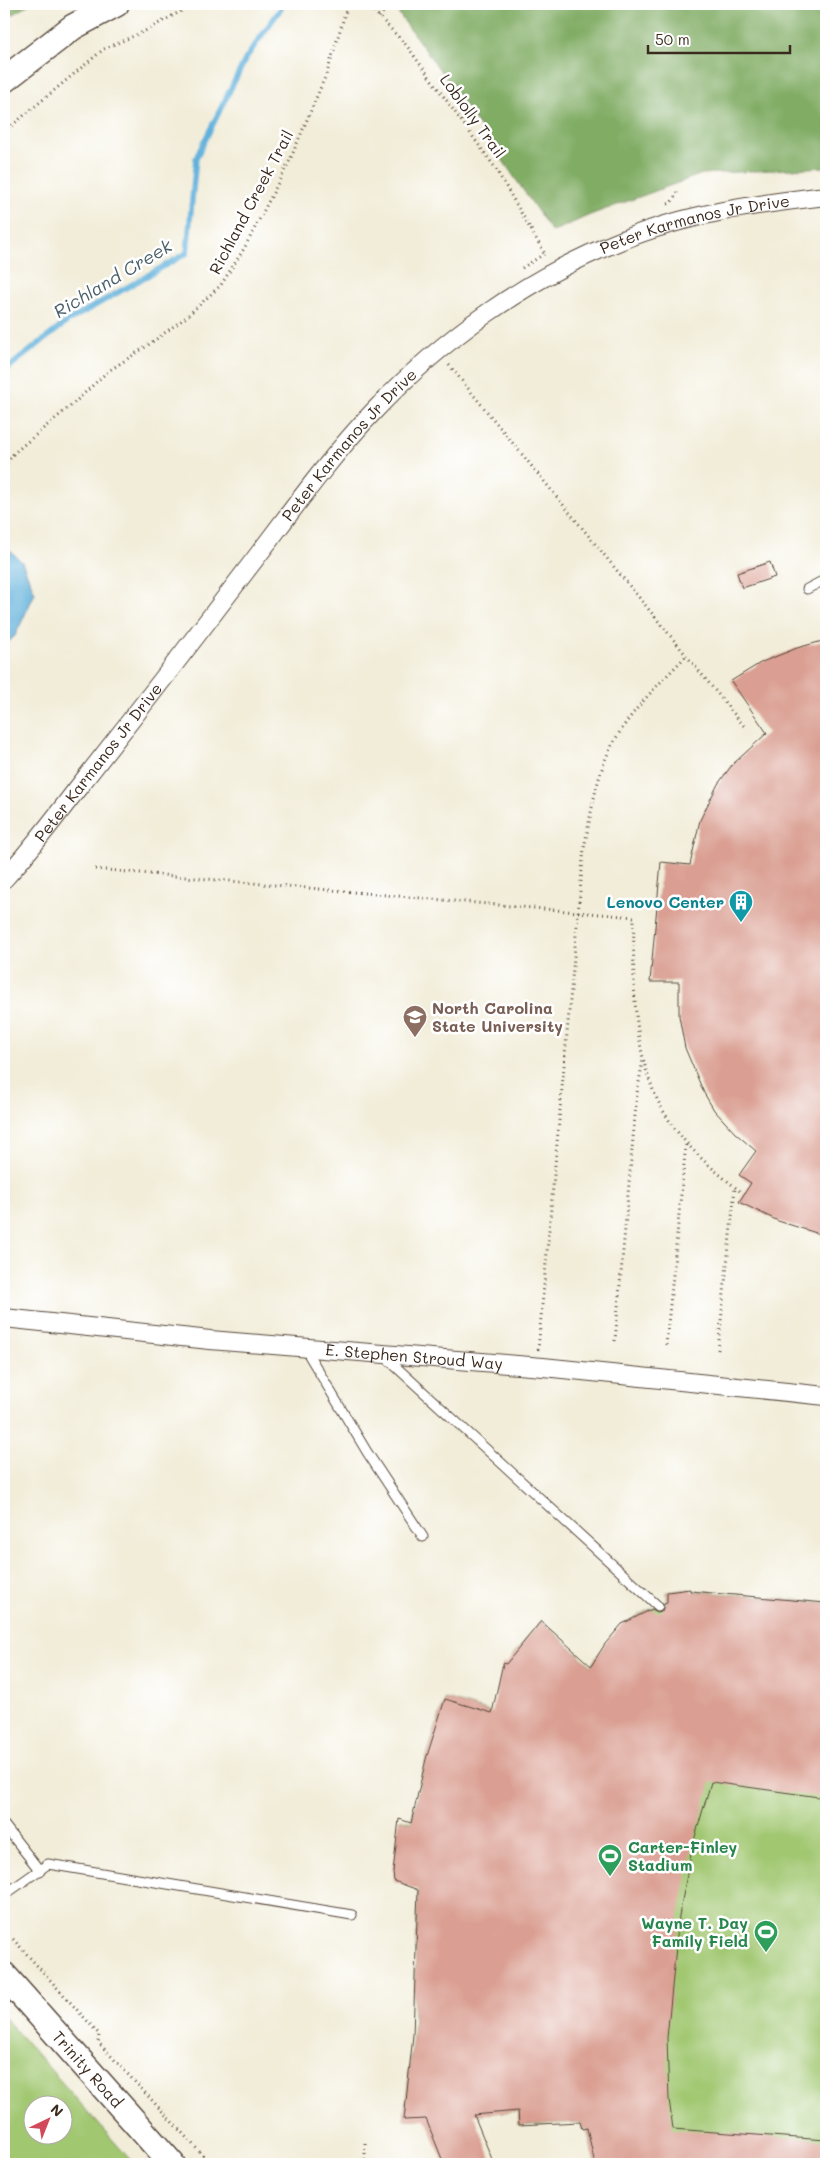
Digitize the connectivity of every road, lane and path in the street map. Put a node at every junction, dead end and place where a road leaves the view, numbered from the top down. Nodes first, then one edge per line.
1 (116, 4) edge
2 (194, 4) edge
3 (348, 4) edge
4 (367, 4) edge
5 (390, 4) edge
6 (379, 17) junction
7 (4, 80) edge
8 (4, 132) edge
9 (826, 196) edge
10 (545, 254) dead end
11 (448, 364) dead end
12 (4, 467) edge
13 (826, 579) edge
14 (807, 589) dead end
15 (686, 656) junction
16 (744, 726) dead end
17 (95, 869) dead end
18 (4, 879) edge
19 (579, 912) junction
20 (643, 1057) junction
21 (686, 1143) junction
22 (735, 1187) junction
23 (741, 1192) dead end
24 (4, 1318) edge
25 (615, 1341) dead end
26 (666, 1345) dead end
27 (304, 1347) junction
28 (718, 1350) dead end
29 (538, 1351) dead end
30 (381, 1354) junction
31 (826, 1396) edge
32 (423, 1537) dead end
33 (658, 1606) dead end
34 (4, 1825) edge
35 (40, 1871) junction
36 (4, 1895) edge
37 (352, 1915) dead end
38 (13, 1939) dead end
39 (4, 1975) edge
40 (365, 2139) dead end
41 (172, 2164) edge
42 (211, 2164) edge
43 (365, 2164) edge

1 - 7 main road
2 - 8 path
3 - 12 path, Richland Creek Trail
4 - 6 path, Loblolly Trail
5 - 6 path
6 - 10 path, Loblolly Trail
9 - 18 street, Peter Karmanos Jr Drive
11 - 15 path
13 - 14 lane
15 - 16 path
15 - 19 path
17 - 19 path
19 - 20 path
19 - 29 path
20 - 21 path
20 - 25 path
21 - 22 path
21 - 26 path
22 - 23 path
22 - 28 path
24 - 27 street, E. Stephen Stroud Way
27 - 30 street, E. Stephen Stroud Way
27 - 32 lane
30 - 31 street, E. Stephen Stroud Way
30 - 33 lane
34 - 35 lane
35 - 36 lane
35 - 37 lane
38 - 42 path
39 - 41 main road, Trinity Road
40 - 43 path

